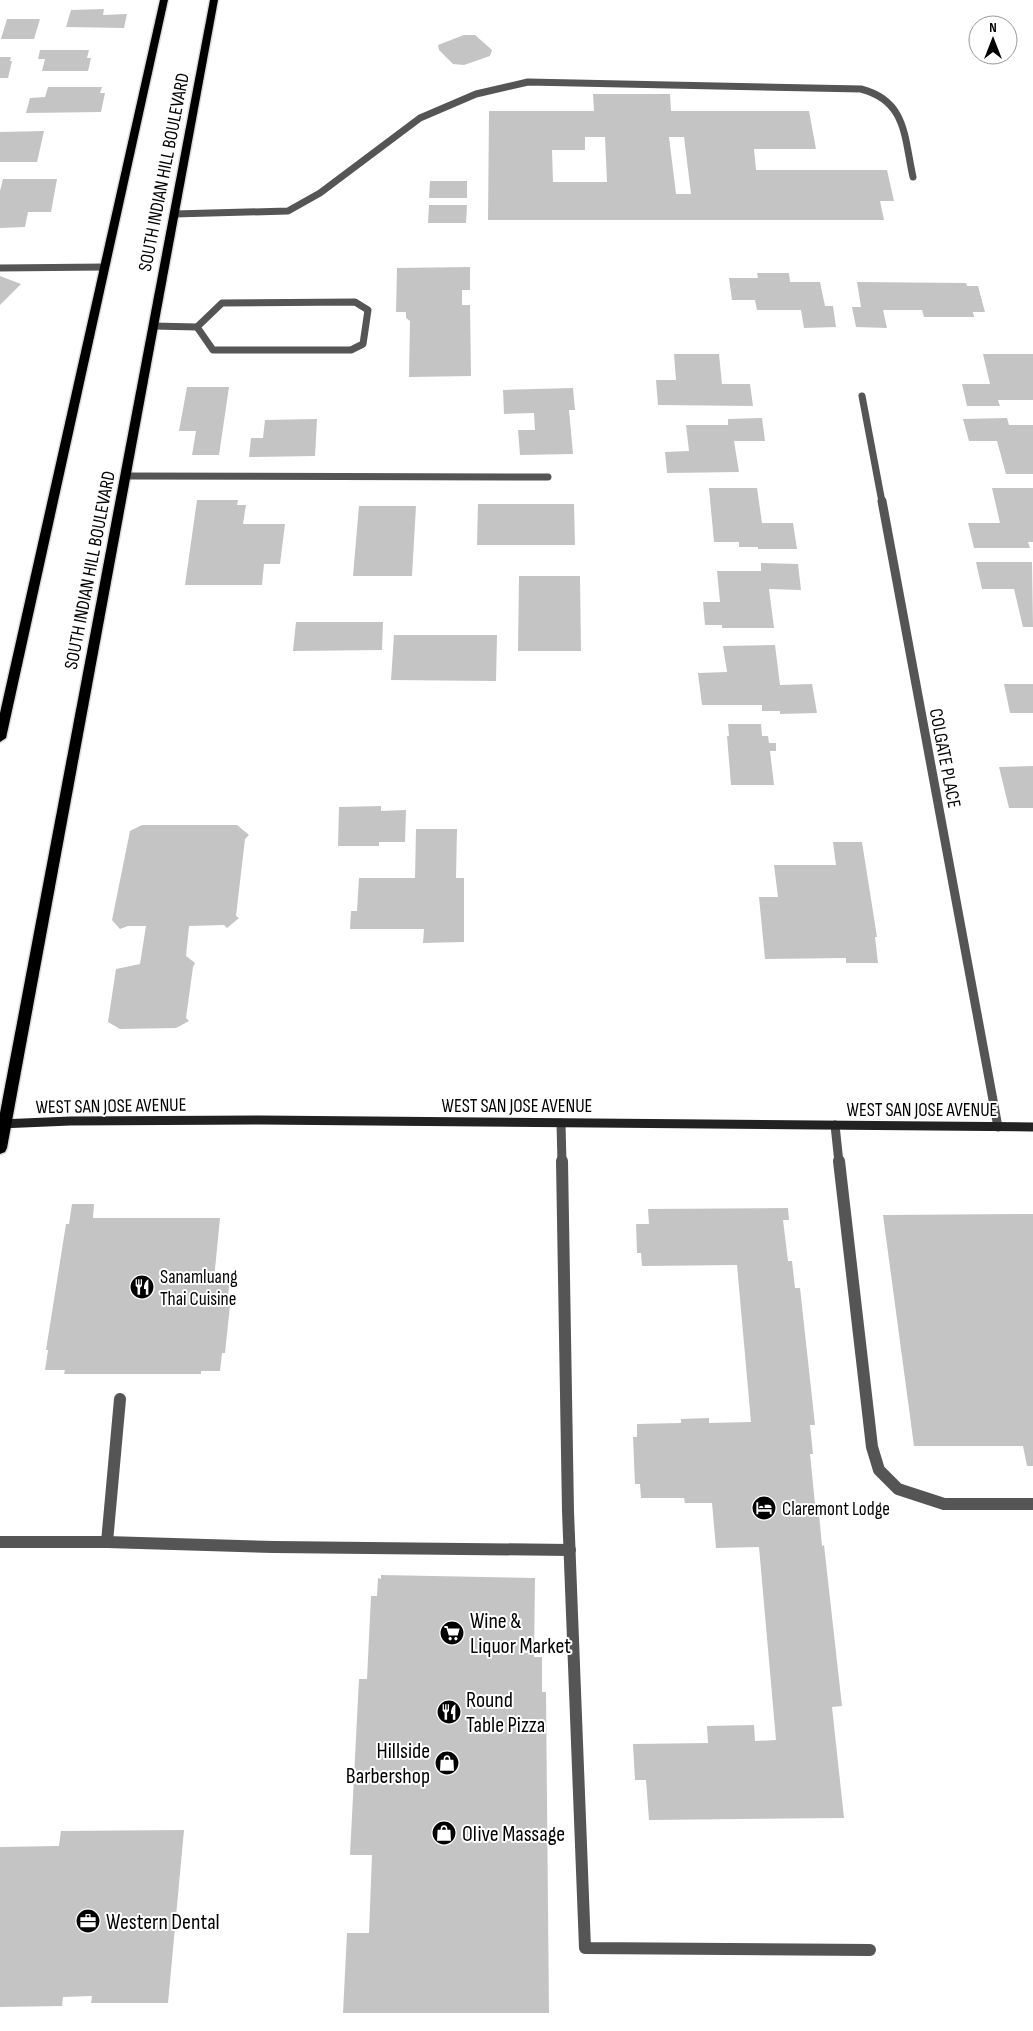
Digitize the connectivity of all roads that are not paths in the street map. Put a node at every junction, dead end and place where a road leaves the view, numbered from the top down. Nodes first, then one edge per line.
1 (164, 0) edge
2 (214, 0) edge
3 (913, 177) dead end
4 (174, 214) junction
5 (106, 267) junction
6 (0, 268) edge
7 (154, 326) junction
8 (196, 327) junction
9 (862, 396) dead end
10 (125, 476) junction
11 (548, 477) dead end
12 (0, 738) edge
13 (561, 1123) junction
14 (2, 1124) edge
15 (835, 1125) junction
16 (998, 1127) junction
17 (1033, 1127) edge
18 (0, 1148) edge
19 (120, 1398) dead end
20 (1033, 1504) edge
21 (0, 1542) edge
22 (106, 1542) junction
23 (570, 1550) junction
24 (870, 1950) dead end

1 - 5 main road, SOUTH INDIAN HILL BOULEVARD
2 - 4 main road, SOUTH INDIAN HILL BOULEVARD
3 - 4 street
4 - 7 main road, SOUTH INDIAN HILL BOULEVARD
5 - 6 street
5 - 12 main road, SOUTH INDIAN HILL BOULEVARD
7 - 8 street
7 - 10 main road, SOUTH INDIAN HILL BOULEVARD
8 - 8 street
9 - 16 street, COLGATE PLACE
10 - 11 street
10 - 14 main road, SOUTH INDIAN HILL BOULEVARD
13 - 14 street, WEST SAN JOSE AVENUE
13 - 15 street, WEST SAN JOSE AVENUE
13 - 23 street
14 - 18 main road, SOUTH INDIAN HILL BOULEVARD
15 - 16 street, WEST SAN JOSE AVENUE
15 - 20 street
16 - 17 street, WEST SAN JOSE AVENUE
19 - 22 street
21 - 22 street
22 - 23 street
23 - 24 street

